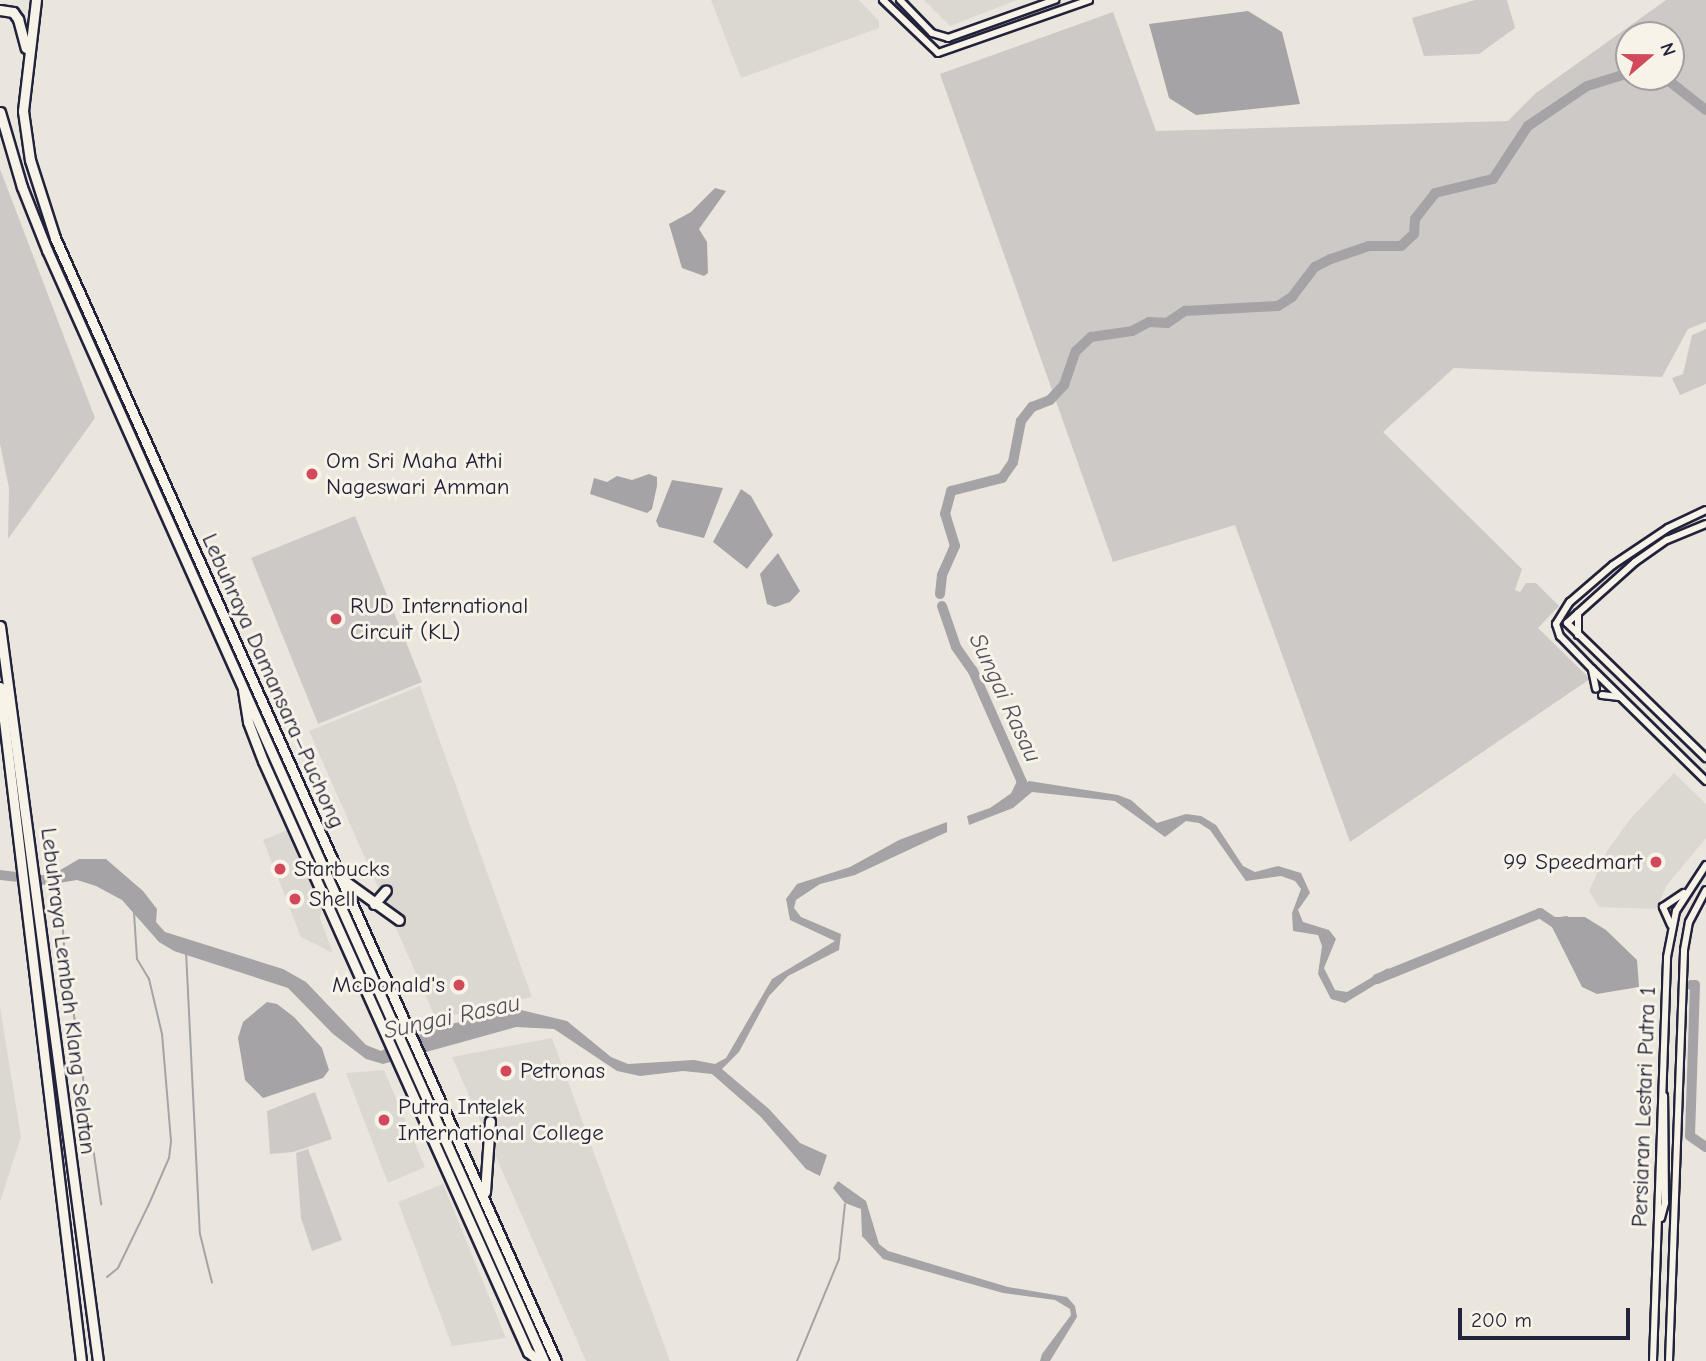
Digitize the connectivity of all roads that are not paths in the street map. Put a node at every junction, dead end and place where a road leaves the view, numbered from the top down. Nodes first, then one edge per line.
1 (36, 0) edge
2 (883, 0) edge
3 (900, 0) edge
4 (1055, 0) edge
5 (1089, 0) edge
6 (0, 10) edge
7 (27, 57) junction
8 (0, 111) edge
9 (1706, 510) edge
10 (1706, 524) edge
11 (1581, 608) junction
12 (1567, 623) junction
13 (1556, 624) junction
14 (0, 626) edge
15 (1578, 635) junction
16 (1592, 669) junction
17 (0, 687) edge
18 (243, 687) junction
19 (1595, 689) dead end
20 (1602, 695) dead end
21 (1619, 697) junction
22 (1706, 758) edge
23 (1706, 781) edge
24 (1706, 865) edge
25 (341, 878) junction
26 (386, 890) dead end
27 (1706, 890) edge
28 (1685, 891) junction
29 (374, 904) junction
30 (399, 920) dead end
31 (1672, 926) junction
32 (490, 1121) dead end
33 (486, 1204) junction
34 (81, 1361) edge
35 (98, 1361) edge
36 (542, 1361) edge
37 (556, 1361) edge
38 (1653, 1361) edge
39 (1669, 1361) edge

1 - 7 highway, Lebuhraya Damansara–Puchong
2 - 5 street
3 - 4 street
6 - 7 highway
7 - 25 highway, Lebuhraya Damansara–Puchong
8 - 18 highway, Lebuhraya Damansara–Puchong
9 - 13 street
10 - 11 street
11 - 12 street
11 - 15 street
12 - 13 street
12 - 15 street
13 - 16 street
14 - 35 highway, Lebuhraya Lembah Klang Selatan
15 - 22 street
16 - 19 street
16 - 21 street
17 - 34 highway, Lebuhraya Lembah Klang Selatan
18 - 36 highway, Lebuhraya Damansara–Puchong
18 - 36 highway
20 - 21 street
21 - 23 street
24 - 28 street, Persiaran Lestari Putra 1
25 - 29 highway
25 - 33 highway, Lebuhraya Damansara–Puchong
26 - 29 highway
27 - 39 street, Persiaran Lestari Putra 1
28 - 31 street, Persiaran Lestari Putra 1
28 - 31 street
29 - 30 highway
31 - 38 street, Persiaran Lestari Putra 1
32 - 33 highway
33 - 37 highway, Lebuhraya Damansara–Puchong

